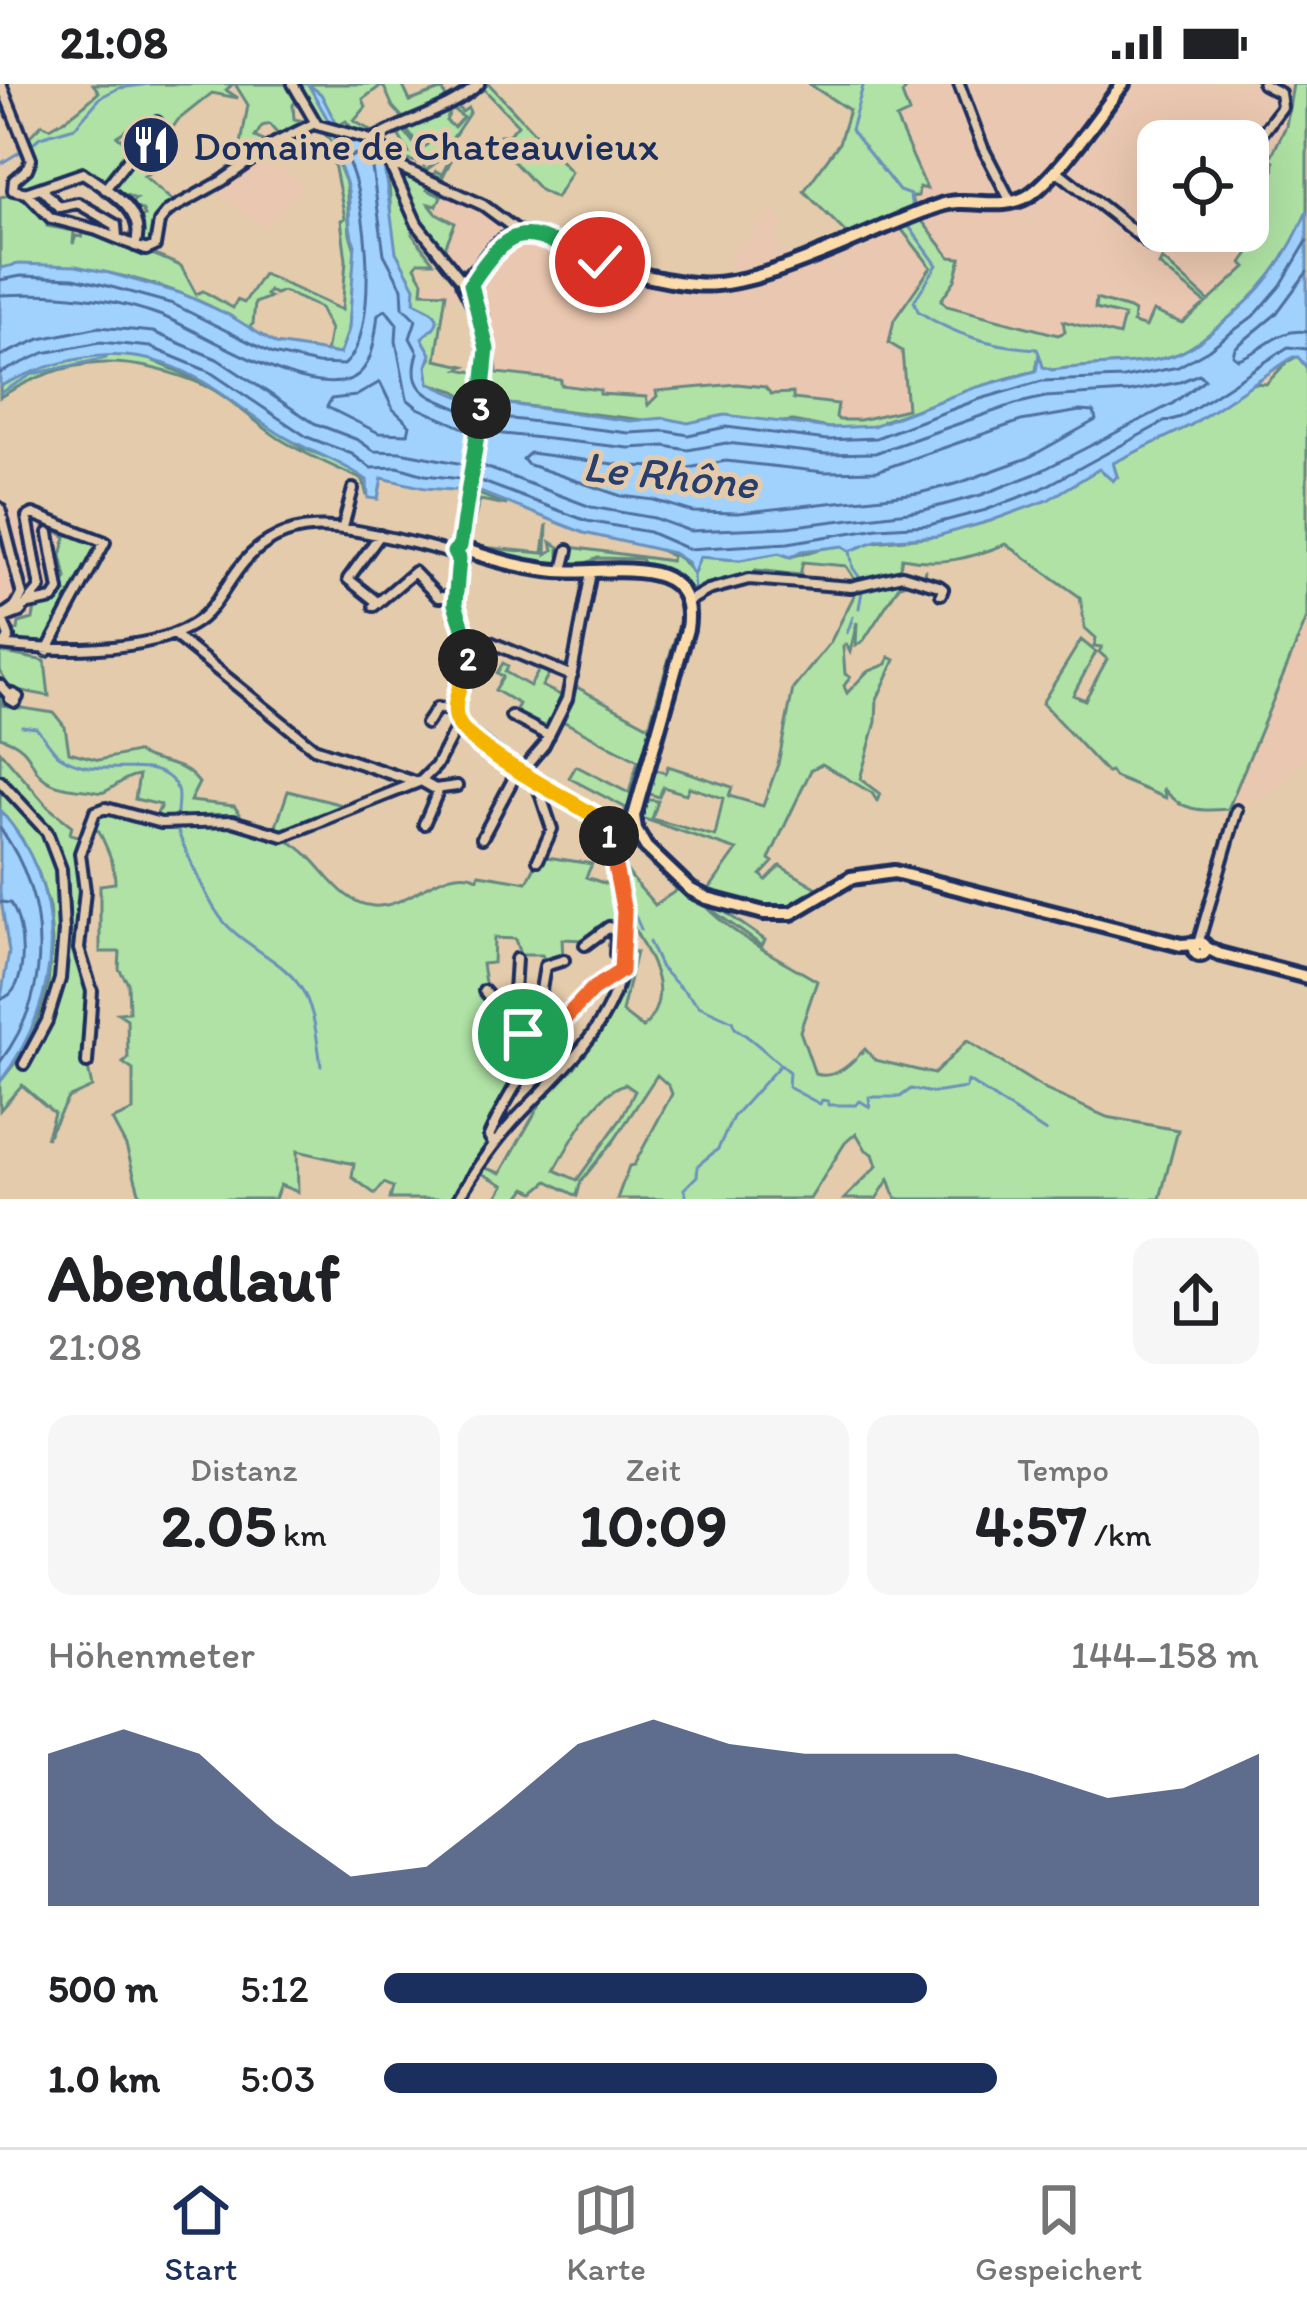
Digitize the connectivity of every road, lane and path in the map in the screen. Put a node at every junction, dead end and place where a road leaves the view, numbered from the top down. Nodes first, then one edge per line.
1 (1, 84) edge
2 (293, 84) edge
3 (479, 84) edge
4 (959, 84) edge
5 (1124, 84) edge
6 (1263, 84) edge
7 (157, 122) dead end
8 (310, 124) junction
9 (1269, 124) edge
10 (371, 140) junction
11 (391, 163) junction
12 (1054, 169) junction
13 (42, 189) junction
14 (105, 189) junction
15 (27, 193) junction
16 (1011, 202) junction
17 (522, 234) junction
18 (1137, 234) edge
19 (117, 237) junction
20 (135, 246) junction
21 (468, 283) junction
22 (353, 489) dead end
23 (0, 508) edge
24 (344, 526) junction
25 (49, 533) dead end
26 (380, 535) junction
27 (568, 550) dead end
28 (459, 552) junction
29 (562, 572) junction
30 (591, 572) junction
31 (941, 594) dead end
32 (455, 597) junction
33 (687, 602) junction
34 (29, 604) junction
35 (16, 606) junction
36 (2, 616) edge
37 (173, 634) junction
38 (2, 640) edge
39 (469, 650) junction
40 (43, 651) junction
41 (572, 676) junction
42 (0, 685) edge
43 (10, 696) dead end
44 (456, 711) junction
45 (511, 716) dead end
46 (426, 724) dead end
47 (458, 724) junction
48 (549, 736) junction
49 (520, 771) junction
50 (0, 782) edge
51 (418, 782) junction
52 (537, 783) junction
53 (457, 786) dead end
54 (439, 789) junction
55 (1237, 810) dead end
56 (424, 824) dead end
57 (638, 830) junction
58 (615, 835) junction
59 (482, 838) dead end
60 (538, 860) dead end
61 (584, 945) dead end
62 (1200, 948) junction
63 (623, 956) junction
64 (516, 959) dead end
65 (564, 960) dead end
66 (621, 971) junction
67 (1307, 977) edge
68 (484, 992) dead end
69 (509, 1022) junction
70 (553, 1031) junction
71 (534, 1032) junction
72 (504, 1043) dead end
73 (87, 1063) dead end
74 (24, 1064) dead end
75 (494, 1144) junction
76 (458, 1199) edge

1 - 15 street
2 - 8 street
3 - 10 street
4 - 16 street
5 - 12 main road
6 - 9 street
7 - 14 street
8 - 10 street
8 - 20 street
10 - 11 street
11 - 17 street
11 - 21 street
12 - 16 main road
12 - 18 street
13 - 14 street
13 - 15 street
13 - 19 street
14 - 20 street
15 - 19 street
16 - 17 main road
17 - 21 main road
19 - 20 street
21 - 28 main road
22 - 24 street
23 - 35 street
24 - 26 street
24 - 37 street
25 - 34 street
26 - 28 street
26 - 32 street
27 - 29 street
28 - 29 main road
28 - 32 street
29 - 30 main road
30 - 33 main road
30 - 41 street
31 - 33 street
32 - 39 street
33 - 57 main road
34 - 35 street
34 - 36 street
34 - 40 street
35 - 36 street
36 - 38 street
37 - 40 street
37 - 51 street
38 - 40 street
39 - 41 street
39 - 44 street
41 - 48 street
42 - 43 street
44 - 46 street
44 - 47 street
45 - 48 street
47 - 49 street
47 - 51 street
48 - 49 street
49 - 52 street
49 - 59 street
50 - 74 street
51 - 54 street
51 - 73 street
52 - 58 street
52 - 60 street
53 - 54 street
54 - 56 street
55 - 62 street
57 - 58 street
57 - 62 main road
58 - 63 street
61 - 63 street
62 - 67 main road
63 - 66 street
64 - 69 street
65 - 71 street
66 - 70 street
66 - 75 street
68 - 69 street
69 - 71 street
69 - 72 street
70 - 71 street
70 - 75 street
75 - 76 street

